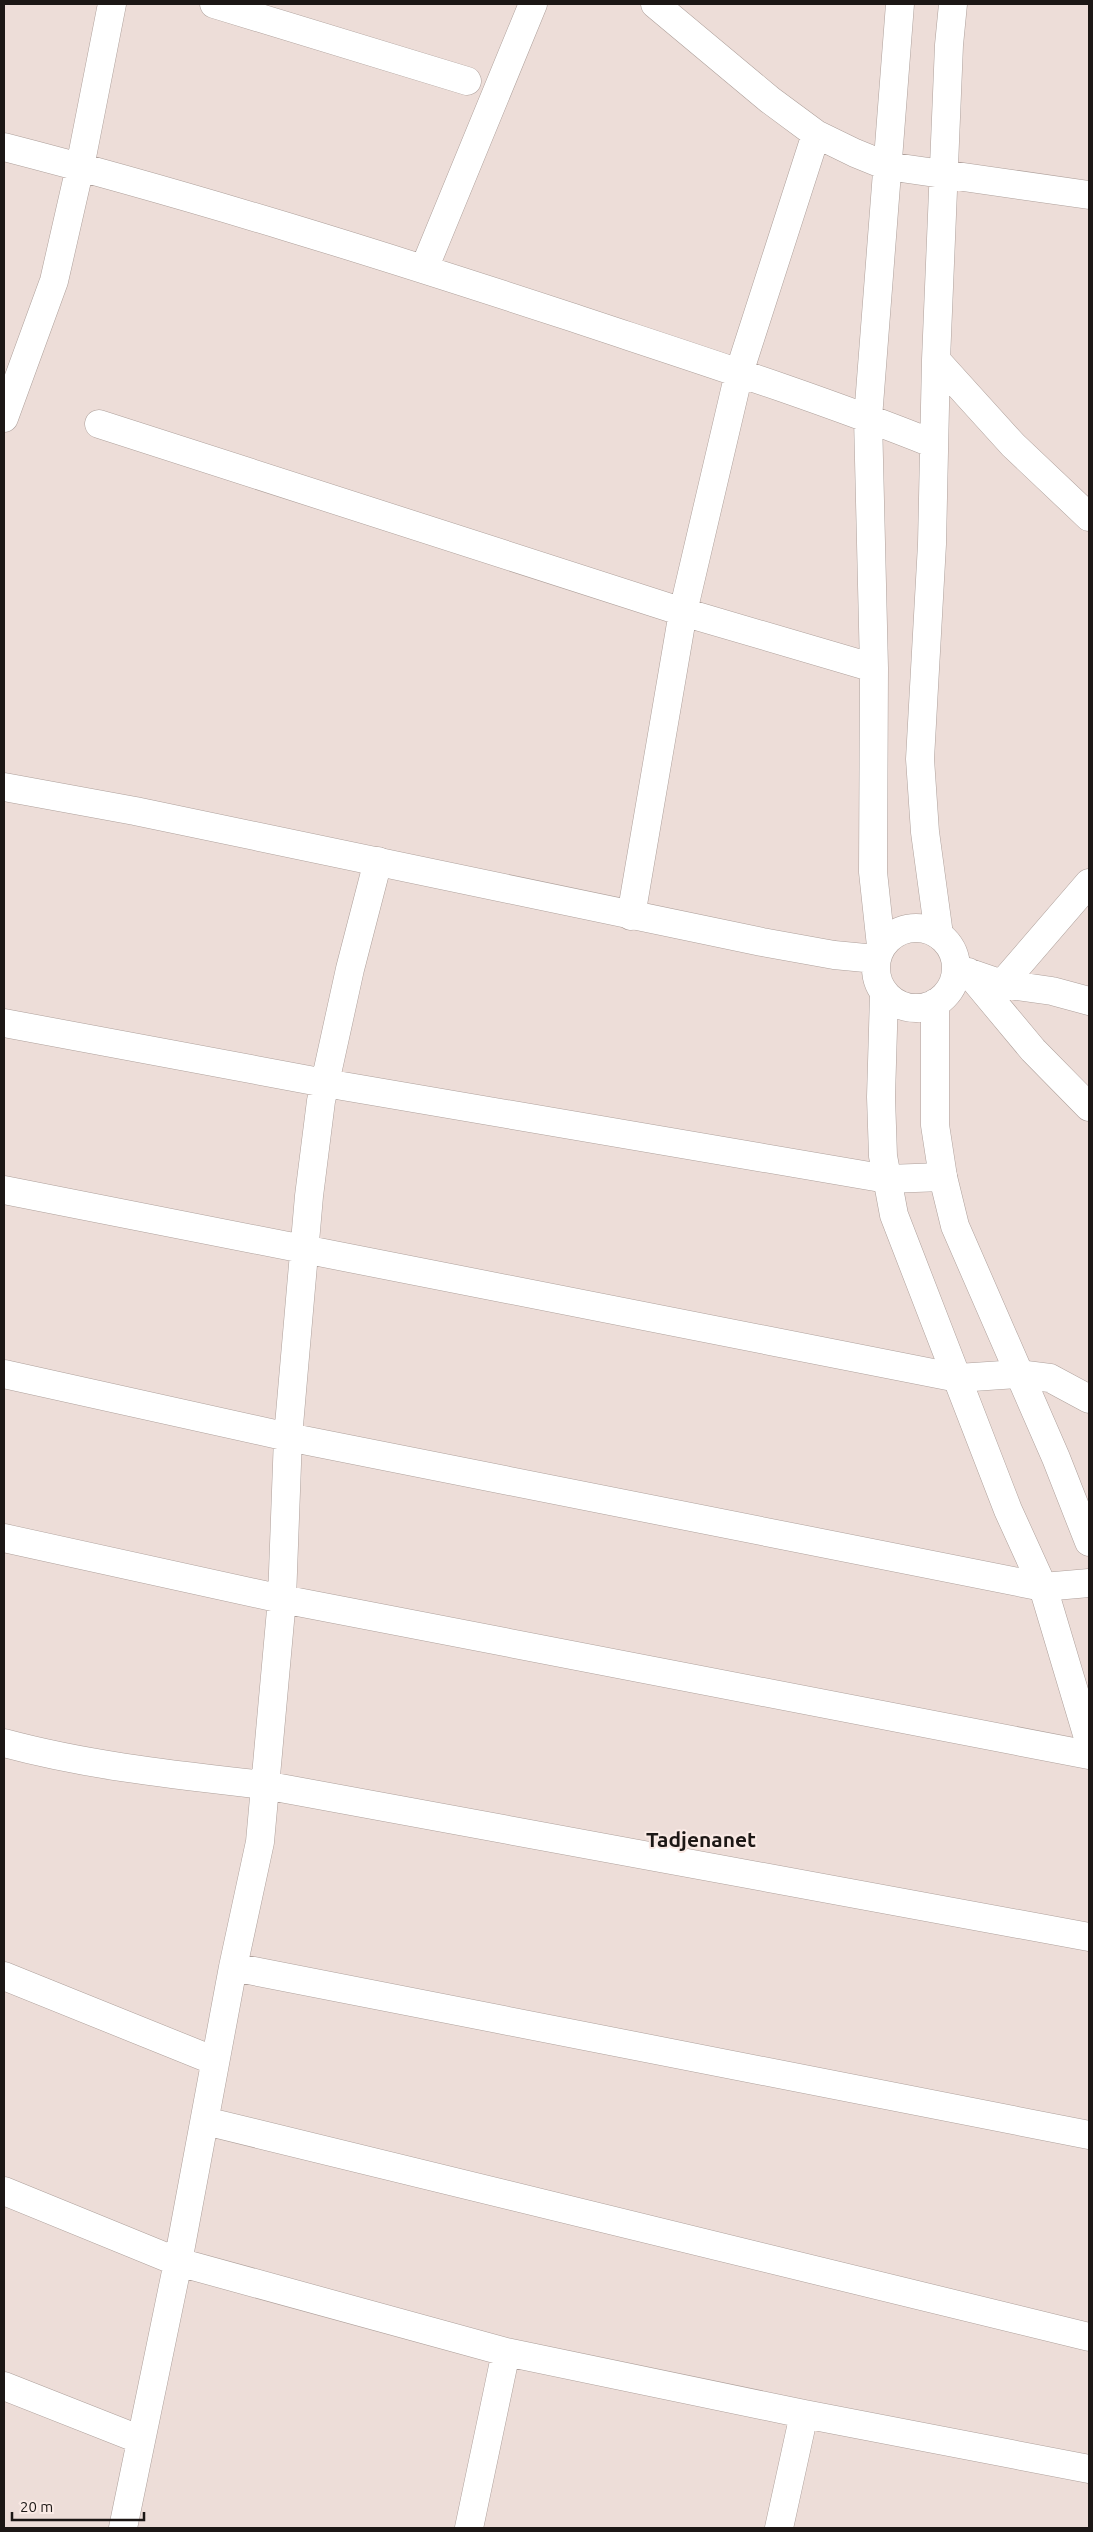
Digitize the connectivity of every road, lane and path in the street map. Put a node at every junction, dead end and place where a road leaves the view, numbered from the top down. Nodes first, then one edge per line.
1 (112, 4) edge
2 (214, 4) edge
3 (533, 4) edge
4 (656, 4) edge
5 (900, 4) edge
6 (953, 4) edge
7 (467, 82) dead end
8 (816, 134) junction
9 (4, 147) edge
10 (887, 166) junction
11 (80, 167) junction
12 (944, 174) junction
13 (1089, 196) edge
14 (424, 269) junction
15 (936, 360) junction
16 (739, 373) junction
17 (4, 418) edge
18 (868, 418) junction
19 (99, 424) dead end
20 (934, 444) junction
21 (1089, 517) edge
22 (683, 612) junction
23 (874, 668) junction
24 (4, 788) edge
25 (378, 862) junction
26 (1089, 883) edge
27 (631, 916) junction
28 (938, 935) junction
29 (879, 952) junction
30 (962, 971) junction
31 (1002, 984) junction
32 (884, 995) junction
33 (1089, 1001) edge
34 (935, 1003) junction
35 (4, 1023) edge
36 (325, 1083) junction
37 (1089, 1107) edge
38 (943, 1177) junction
39 (888, 1179) junction
40 (4, 1190) edge
41 (304, 1248) junction
42 (4, 1374) edge
43 (1018, 1374) junction
44 (958, 1378) junction
45 (1089, 1399) edge
46 (288, 1437) junction
47 (4, 1538) edge
48 (1089, 1542) edge
49 (1089, 1582) edge
50 (1042, 1587) junction
51 (282, 1599) junction
52 (1089, 1741) edge
53 (4, 1743) edge
54 (1089, 1754) edge
55 (264, 1785) junction
56 (1089, 1937) edge
57 (233, 1967) junction
58 (4, 1976) edge
59 (215, 2061) junction
60 (205, 2121) junction
61 (1089, 2135) edge
62 (4, 2191) edge
63 (178, 2262) junction
64 (1089, 2337) edge
65 (506, 2352) junction
66 (4, 2386) edge
67 (804, 2414) junction
68 (141, 2440) junction
69 (1089, 2469) edge
70 (123, 2528) edge
71 (469, 2528) edge
72 (779, 2528) edge

1 - 11 street
2 - 7 street
3 - 14 street
4 - 8 street
5 - 10 street
6 - 12 street
8 - 10 street
8 - 16 street
9 - 11 street
10 - 12 street
10 - 18 street
11 - 14 street
11 - 17 street
12 - 13 street
12 - 15 street
14 - 16 street
15 - 20 street
15 - 21 street
16 - 18 street
16 - 22 street
18 - 20 street
18 - 23 street
19 - 22 street
20 - 28 street
22 - 23 street
22 - 27 street
23 - 29 street
24 - 25 street
25 - 27 street
25 - 36 street
26 - 31 street
27 - 29 street
28 - 29 street
28 - 30 street
29 - 32 street
30 - 31 street
30 - 34 street
30 - 37 street
31 - 33 street
32 - 34 street
32 - 39 street
34 - 38 street
35 - 36 street
36 - 39 street
36 - 41 street
38 - 39 street
38 - 43 street
39 - 44 street
40 - 41 street
41 - 44 street
41 - 46 street
42 - 46 street
43 - 44 street
43 - 45 street
43 - 48 street
44 - 50 street
46 - 50 street
46 - 51 street
47 - 51 street
49 - 50 street
50 - 52 street
51 - 54 street
51 - 55 street
53 - 55 street
55 - 56 street
55 - 57 street
57 - 59 street
57 - 61 street
58 - 59 street
59 - 60 street
60 - 63 street
60 - 64 street
62 - 63 street
63 - 65 street
63 - 68 street
65 - 67 street
65 - 71 street
66 - 68 street
67 - 69 street
67 - 72 street
68 - 70 street

